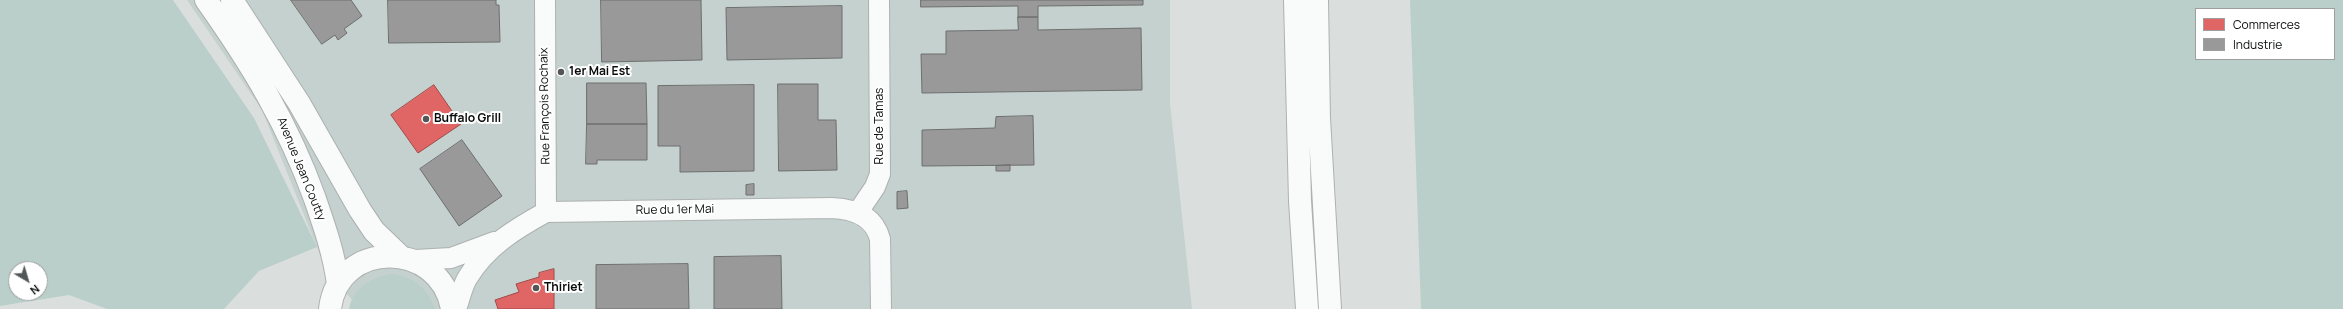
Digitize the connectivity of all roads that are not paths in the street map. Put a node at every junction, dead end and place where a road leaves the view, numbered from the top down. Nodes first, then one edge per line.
1 (206, 0) edge
2 (232, 0) edge
3 (546, 0) edge
4 (879, 0) edge
5 (1295, 0) edge
6 (1317, 0) edge
7 (546, 212) junction
8 (858, 212) junction
9 (500, 240) junction
10 (407, 258) junction
11 (338, 284) junction
12 (330, 309) edge
13 (452, 309) edge
14 (456, 309) edge
15 (881, 309) edge
16 (1307, 309) edge
17 (1330, 309) edge

1 - 11 main road, Avenue Jean Coutty
2 - 10 main road, Avenue Jean Coutty
3 - 7 street, Rue François Rochaix
4 - 8 street, Rue de Tamas
5 - 16 main road
6 - 17 main road
7 - 8 street, Rue du 1er Mai
7 - 9 street, Rue du 1er Mai
8 - 15 street
9 - 10 street, Rue du 1er Mai
9 - 14 street, Rue du 1er Mai
10 - 11 main road
10 - 13 main road, Avenue Jean Coutty
11 - 12 main road

